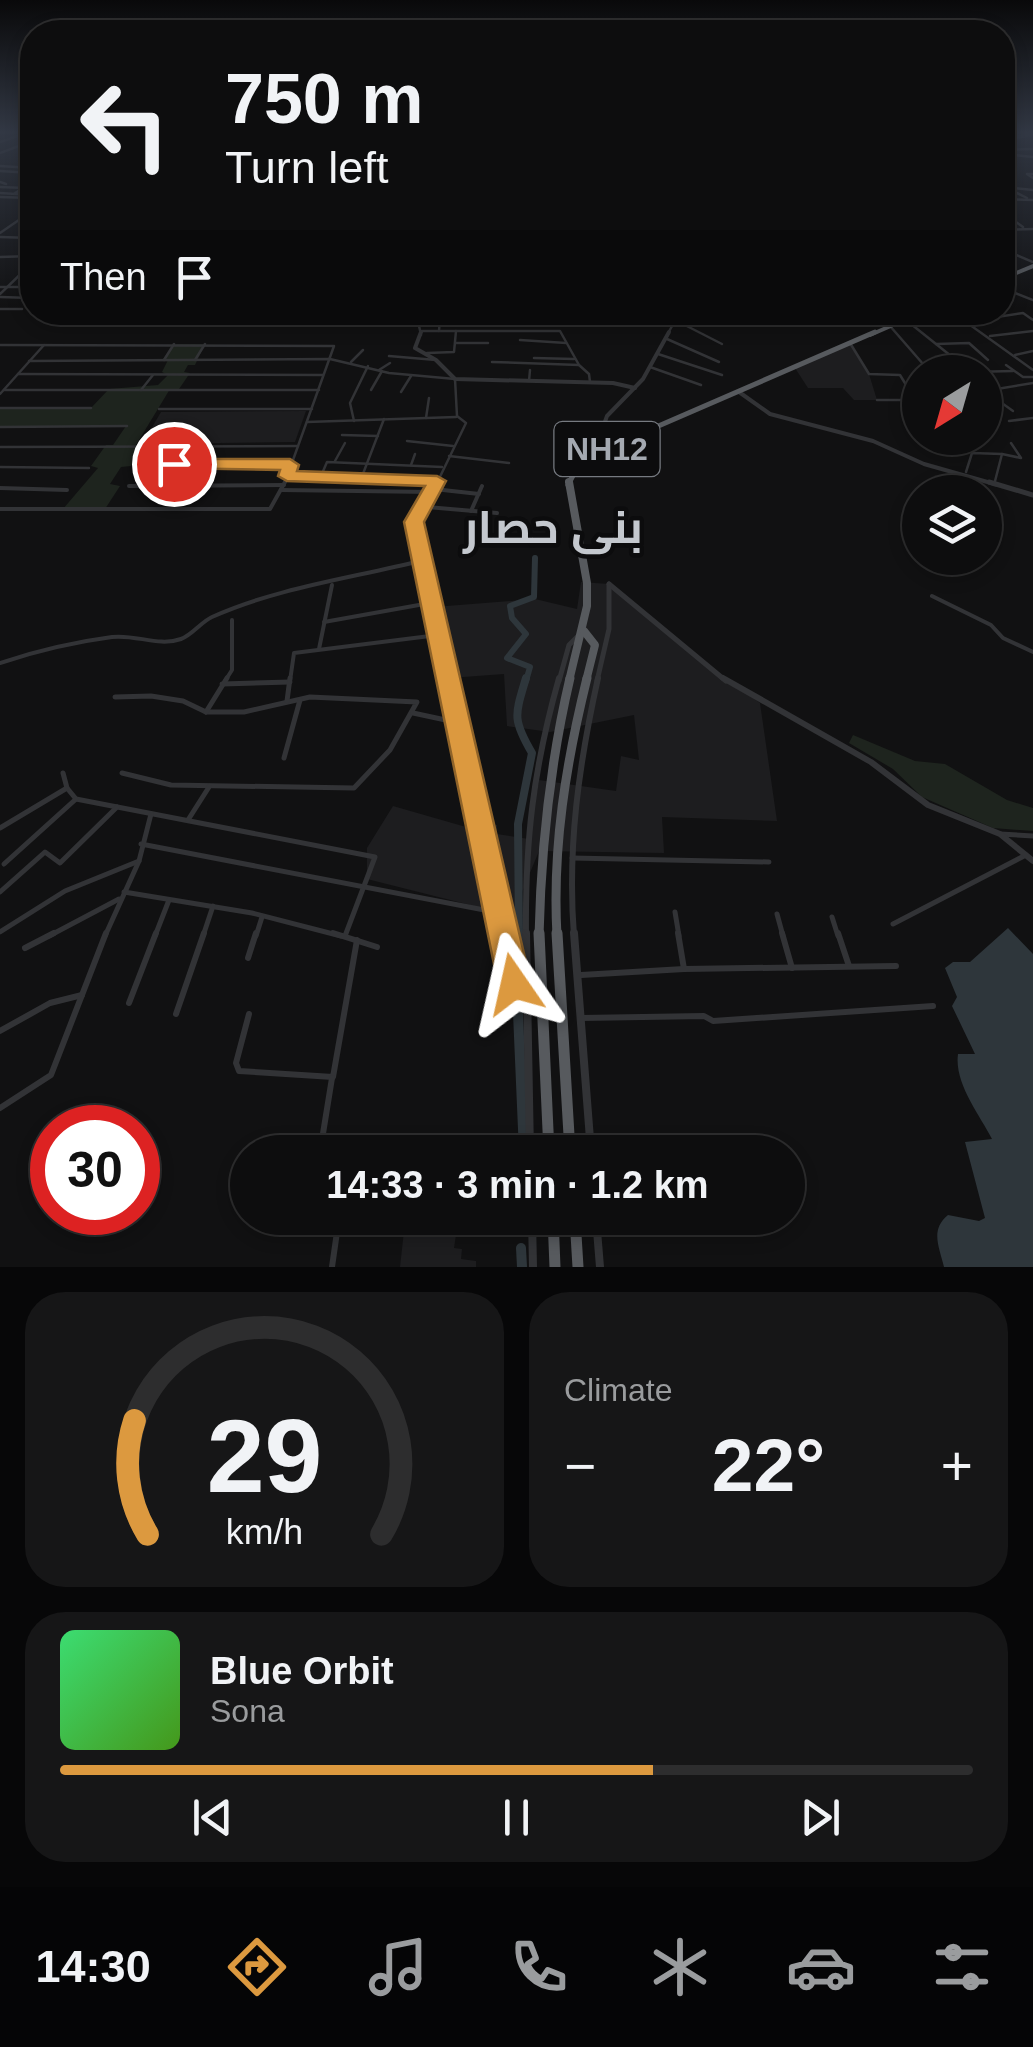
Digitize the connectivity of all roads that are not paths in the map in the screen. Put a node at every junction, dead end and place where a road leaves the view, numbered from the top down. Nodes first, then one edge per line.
1 (20, 190) edge
2 (14, 194) junction
3 (0, 195) edge
4 (20, 195) edge
5 (20, 219) edge
6 (1015, 222) edge
7 (1015, 229) edge
8 (1025, 229) junction
9 (1033, 229) edge
10 (0, 235) edge
11 (1033, 264) edge
12 (1015, 273) edge
13 (18, 276) edge
14 (0, 287) edge
15 (8, 287) junction
16 (20, 287) edge
17 (0, 296) edge
18 (416, 325) edge
19 (439, 325) edge
20 (674, 325) edge
21 (684, 325) edge
22 (911, 325) edge
23 (973, 325) edge
24 (890, 326) joint
25 (439, 330) junction
26 (456, 330) junction
27 (421, 331) junction
28 (1033, 331) edge
29 (990, 336) junction
30 (667, 339) junction
31 (520, 340) dead end
32 (456, 343) junction
33 (488, 343) dead end
34 (566, 343) junction
35 (850, 343) junction
36 (44, 344) junction
37 (174, 344) junction
38 (206, 344) junction
39 (722, 344) dead end
40 (936, 344) junction
41 (0, 345) edge
42 (362, 350) dead end
43 (1033, 351) edge
44 (427, 353) junction
45 (658, 354) junction
46 (915, 355) edge
47 (950, 355) edge
48 (982, 355) edge
49 (1015, 355) junction
50 (388, 356) dead end
51 (534, 358) dead end
52 (330, 359) junction
53 (574, 359) junction
54 (164, 360) junction
55 (195, 360) junction
56 (436, 360) junction
57 (29, 361) junction
58 (351, 362) junction
59 (492, 362) dead end
60 (719, 362) dead end
61 (390, 363) dead end
62 (1006, 365) dead end
63 (368, 366) junction
64 (578, 366) junction
65 (650, 367) junction
66 (380, 370) junction
67 (419, 370) dead end
68 (530, 370) dead end
69 (1033, 370) edge
70 (1002, 371) edge
71 (1013, 371) junction
72 (18, 374) junction
73 (153, 375) junction
74 (324, 375) junction
75 (413, 376) junction
76 (722, 376) dead end
77 (1033, 377) edge
78 (902, 378) edge
79 (455, 379) junction
80 (529, 381) junction
81 (590, 382) junction
82 (1033, 384) edge
83 (702, 385) dead end
84 (635, 388) junction
85 (1002, 389) edge
86 (141, 390) junction
87 (319, 390) junction
88 (371, 390) dead end
89 (2, 392) edge
90 (402, 392) dead end
91 (739, 392) junction
92 (429, 398) dead end
93 (877, 400) dead end
94 (902, 400) edge
95 (1002, 403) edge
96 (0, 408) edge
97 (92, 408) dead end
98 (158, 409) dead end
99 (312, 409) junction
100 (1013, 411) dead end
101 (458, 416) junction
102 (426, 418) junction
103 (1033, 418) edge
104 (384, 419) junction
105 (354, 421) junction
106 (1009, 421) dead end
107 (307, 422) junction
108 (0, 426) edge
109 (126, 426) dead end
110 (342, 435) dead end
111 (378, 436) junction
112 (407, 441) dead end
113 (345, 442) dead end
114 (1012, 443) dead end
115 (298, 446) junction
116 (452, 446) junction
117 (0, 448) edge
118 (603, 450) junction
119 (415, 454) dead end
120 (1002, 454) edge
121 (971, 455) edge
122 (448, 456) junction
123 (336, 461) junction
124 (367, 463) junction
125 (509, 463) dead end
126 (136, 464) dead end
127 (290, 465) junction
128 (411, 466) junction
129 (0, 467) edge
130 (443, 467) junction
131 (89, 468) dead end
132 (966, 472) dead end
133 (961, 475) edge
134 (287, 476) junction
135 (321, 476) junction
136 (362, 479) junction
137 (437, 481) junction
138 (129, 486) dead end
139 (482, 486) dead end
140 (282, 487) junction
141 (1002, 487) edge
142 (0, 488) edge
143 (67, 490) dead end
144 (433, 490) junction
145 (479, 494) junction
146 (1033, 495) edge
147 (426, 507) junction
148 (0, 509) edge
149 (472, 512) junction
150 (497, 513) dead end
151 (422, 560) junction
152 (332, 585) junction
153 (932, 596) dead end
154 (430, 603) junction
155 (232, 620) dead end
156 (324, 622) junction
157 (584, 631) junction
158 (438, 635) junction
159 (600, 646) junction
160 (319, 651) junction
161 (1033, 652) edge
162 (0, 662) edge
163 (290, 682) junction
164 (222, 684) junction
165 (301, 697) junction
166 (115, 698) dead end
167 (288, 701) junction
168 (206, 712) junction
169 (413, 714) junction
170 (455, 722) junction
171 (284, 758) dead end
172 (63, 773) dead end
173 (122, 773) dead end
174 (209, 787) junction
175 (67, 788) junction
176 (76, 798) junction
177 (117, 806) junction
178 (150, 814) junction
179 (188, 820) junction
180 (0, 826) edge
181 (1000, 834) junction
182 (1033, 836) edge
183 (142, 844) junction
184 (572, 858) junction
185 (1030, 858) edge
186 (139, 861) junction
187 (769, 862) dead end
188 (4, 864) dead end
189 (364, 885) junction
190 (0, 892) edge
191 (122, 896) junction
192 (170, 898) junction
193 (214, 906) junction
194 (500, 912) junction
195 (675, 912) dead end
196 (777, 914) dead end
197 (832, 917) dead end
198 (262, 918) junction
199 (893, 924) dead end
200 (0, 932) edge
201 (344, 936) junction
202 (357, 940) junction
203 (377, 947) dead end
204 (25, 948) dead end
205 (248, 958) dead end
206 (849, 966) junction
207 (896, 966) dead end
208 (792, 968) junction
209 (684, 969) junction
210 (578, 975) junction
211 (526, 992) junction
212 (82, 995) junction
213 (129, 1002) dead end
214 (541, 1002) junction
215 (932, 1006) dead end
216 (176, 1014) dead end
217 (250, 1014) dead end
218 (581, 1018) junction
219 (0, 1030) edge
220 (333, 1077) junction
221 (0, 1108) edge
222 (323, 1135) edge
223 (530, 1135) edge
224 (548, 1135) edge
225 (569, 1135) edge
226 (590, 1135) edge
227 (337, 1235) edge
228 (533, 1235) edge
229 (554, 1235) edge
230 (576, 1235) edge
231 (597, 1235) edge
232 (332, 1267) edge
233 (534, 1267) edge
234 (555, 1267) edge
235 (578, 1267) edge
236 (600, 1267) edge

1 - 2 street
2 - 3 street
2 - 4 street
5 - 10 street
6 - 8 street
7 - 8 street
8 - 9 street
11 - 12 highway
13 - 15 street
14 - 15 street
15 - 16 street
15 - 17 street
18 - 27 street
19 - 25 street
20 - 30 street
21 - 39 street
22 - 40 street
23 - 29 street
24 - 35 highway, NH12
24 - 46 street
25 - 26 street
25 - 27 street
26 - 32 street
26 - 34 street
27 - 44 street
28 - 29 street
29 - 49 street
30 - 45 street
30 - 60 street
31 - 34 street
32 - 33 street
32 - 44 street
34 - 53 street
35 - 78 street
35 - 91 highway, NH12
36 - 37 street
36 - 41 street
36 - 57 street
37 - 38 street
37 - 54 street
38 - 52 street
38 - 55 street
40 - 47 street
40 - 48 street
42 - 58 street
43 - 49 street
44 - 56 street
45 - 65 street
45 - 76 street
49 - 69 street
50 - 56 street
51 - 53 street
52 - 55 street
52 - 58 street
52 - 74 street
53 - 64 street
54 - 55 street
54 - 57 street
56 - 79 street
57 - 72 street
58 - 63 street
59 - 64 street
61 - 66 street
62 - 71 street
63 - 66 street
63 - 105 street
64 - 81 street
65 - 83 street
65 - 84 street
66 - 75 street
66 - 88 street
67 - 75 street
68 - 80 street
70 - 71 street
71 - 77 street
72 - 73 street
72 - 89 street
73 - 74 street
73 - 86 street
74 - 87 street
75 - 79 street
75 - 90 street
79 - 80 street
79 - 101 street
80 - 81 street
81 - 84 street
82 - 85 street
84 - 118 street
86 - 87 street
86 - 89 street
87 - 99 street
91 - 118 highway, NH12
91 - 133 street
92 - 102 street
93 - 94 street
95 - 100 street
96 - 97 street
98 - 99 street
99 - 107 street
101 - 102 street
101 - 116 street
102 - 104 street
103 - 106 street
104 - 105 street
104 - 111 street
105 - 107 street
107 - 115 street
108 - 109 street
110 - 111 street
111 - 124 street
112 - 116 street
113 - 123 street
114 - 120 street
115 - 117 street
115 - 127 street
116 - 122 street
118 - 157 highway, NH12
119 - 128 street
121 - 132 street
122 - 125 street
122 - 130 street
123 - 124 street
123 - 135 street
124 - 128 street
124 - 136 street
126 - 127 street
127 - 134 street
128 - 130 street
129 - 131 street
130 - 137 street
134 - 135 street
134 - 140 street
135 - 136 street
136 - 137 street
137 - 144 street
138 - 140 street
139 - 145 street
140 - 144 street
140 - 148 street
141 - 146 street
142 - 143 street
144 - 145 street
144 - 147 street
145 - 149 street
147 - 149 street
147 - 151 street
149 - 150 street
151 - 152 street
151 - 154 street
152 - 156 street
152 - 162 street
153 - 161 street
154 - 156 street
154 - 158 street
155 - 164 street
156 - 160 street
157 - 159 highway
157 - 211 street
157 - 214 highway, NH12
158 - 160 street
158 - 170 street
159 - 181 street
159 - 184 street
159 - 225 highway
160 - 163 street
163 - 164 street
163 - 167 street
164 - 168 street
165 - 167 street
165 - 169 street
165 - 171 street
166 - 168 street
167 - 168 street
169 - 170 street
169 - 174 street
170 - 194 street
172 - 175 street
173 - 174 street
174 - 179 street
175 - 176 street
175 - 180 street
176 - 177 street
176 - 188 street
177 - 178 street
177 - 190 street
178 - 179 street
178 - 183 street
179 - 189 street
181 - 182 street
181 - 185 street
183 - 186 street
183 - 189 street
184 - 187 street
184 - 210 street
185 - 199 street
186 - 191 street
186 - 200 street
189 - 194 street
189 - 201 street
191 - 192 street
191 - 204 street
191 - 212 street
192 - 193 street
192 - 213 street
193 - 198 street
193 - 216 street
194 - 211 street
195 - 209 street
196 - 208 street
197 - 206 street
198 - 201 street
198 - 205 street
201 - 202 street
202 - 203 street
202 - 220 street
206 - 207 street
206 - 208 street
208 - 209 street
209 - 210 street
210 - 218 street
211 - 214 street
211 - 223 street
212 - 219 street
212 - 221 street
214 - 224 highway, NH12
215 - 218 street
217 - 220 street
218 - 226 street
220 - 222 street
227 - 232 street
228 - 233 street
229 - 234 highway
230 - 235 highway
231 - 236 street

